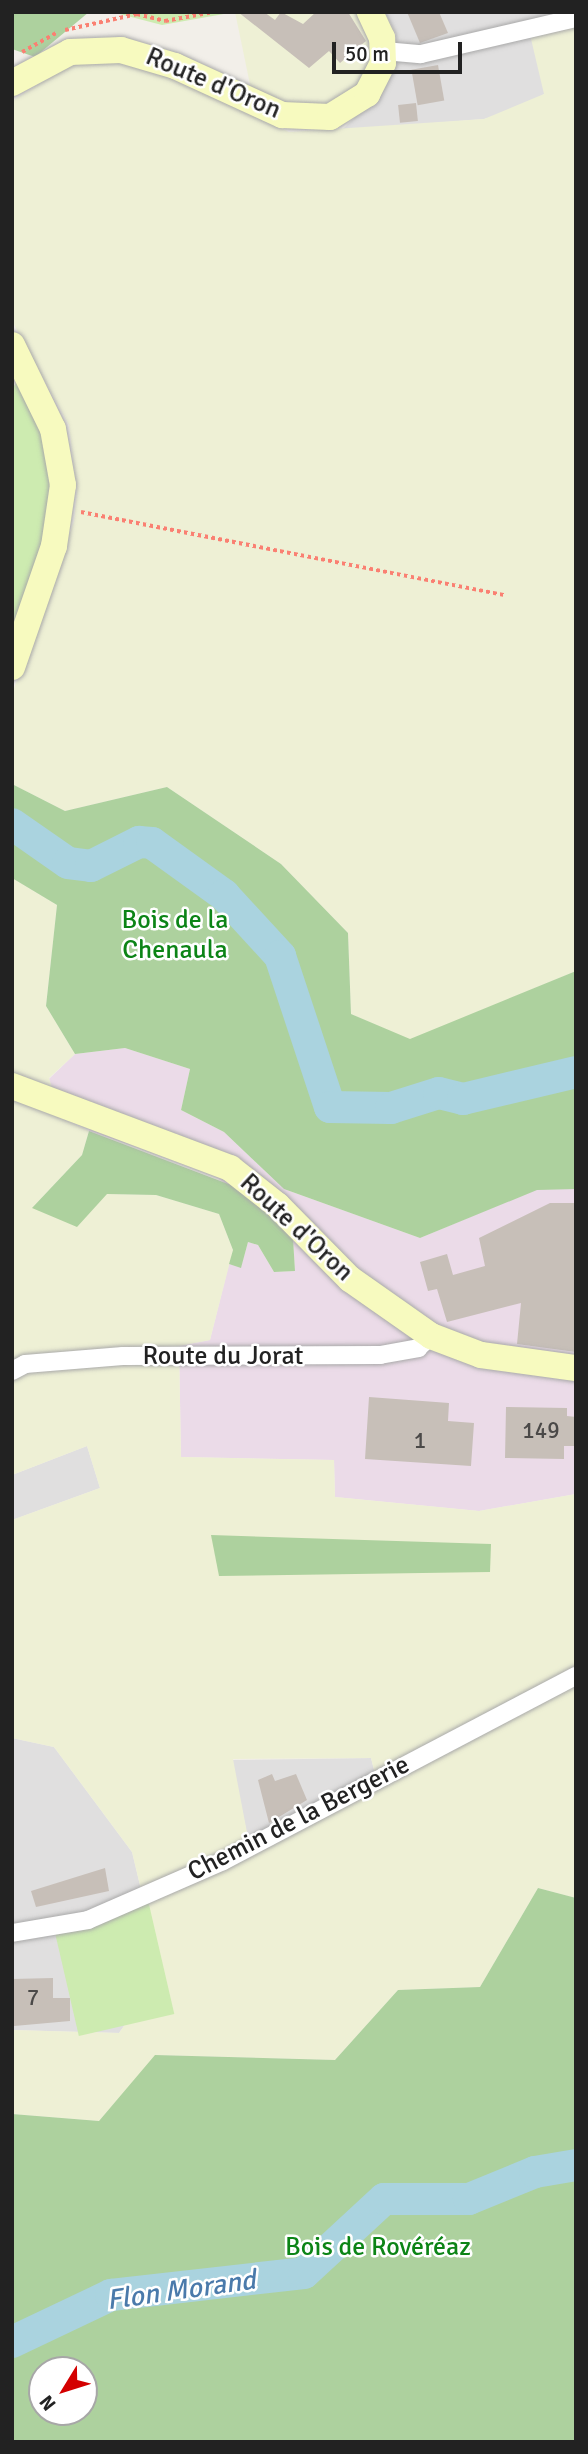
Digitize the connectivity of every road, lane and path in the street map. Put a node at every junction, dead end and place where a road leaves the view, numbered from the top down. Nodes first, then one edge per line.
1 (213, 12) edge
2 (370, 12) edge
3 (576, 18) edge
4 (384, 51) junction
5 (12, 59) edge
6 (12, 83) edge
7 (12, 345) edge
8 (62, 508) junction
9 (506, 596) dead end
10 (12, 667) edge
11 (12, 1086) edge
12 (432, 1336) junction
13 (16, 1366) edge
14 (576, 1368) edge
15 (576, 1676) edge
16 (12, 1933) edge

1 - 5 path
2 - 4 main road
3 - 4 street
4 - 6 main road, Route d'Oron
7 - 8 main road
8 - 9 path
8 - 10 main road
11 - 12 main road, Route d'Oron
12 - 13 street, Route du Jorat
12 - 14 main road, Route d'Oron
15 - 16 street, Chemin de la Bergerie

